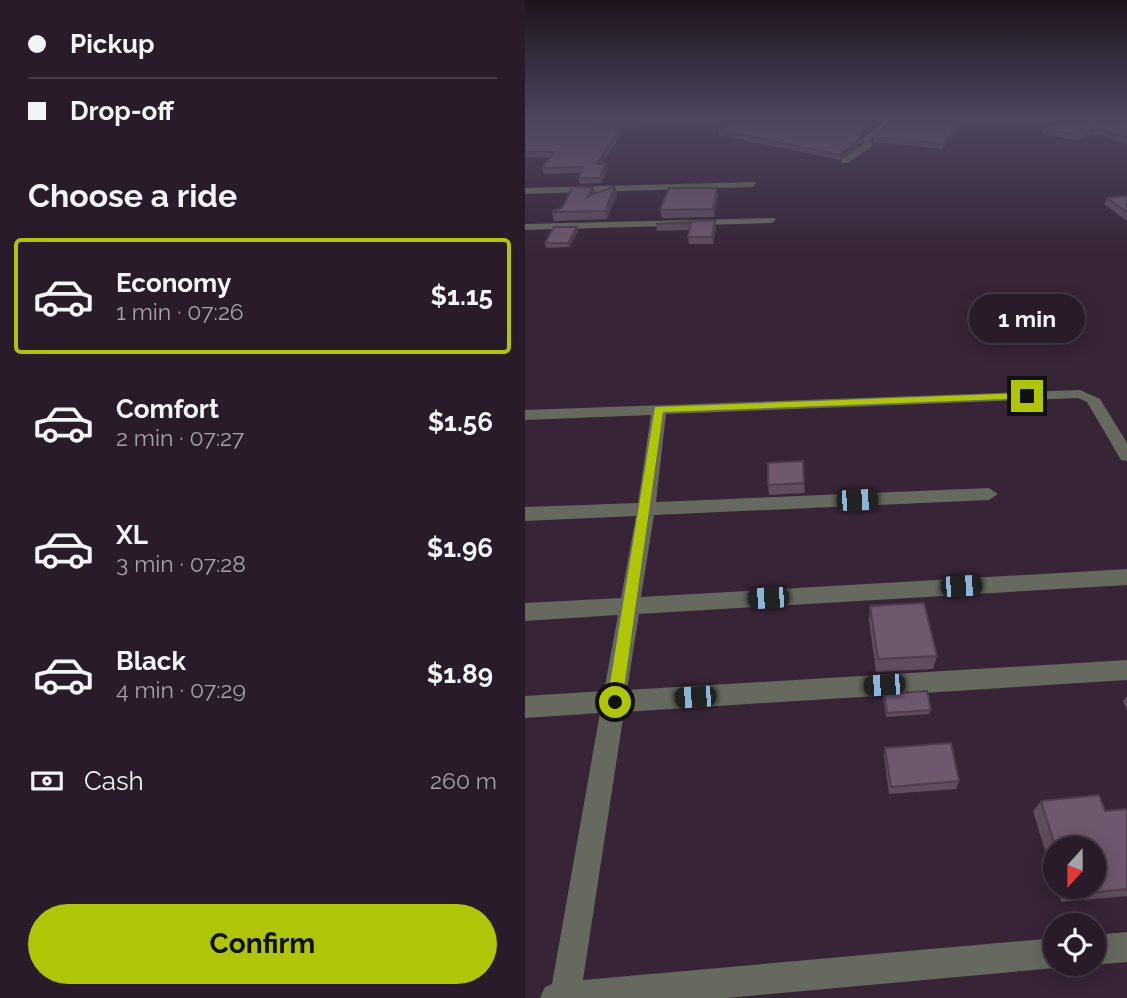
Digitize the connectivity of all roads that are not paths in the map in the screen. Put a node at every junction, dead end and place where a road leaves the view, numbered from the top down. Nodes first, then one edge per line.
1 (753, 184) dead end
2 (525, 191) edge
3 (771, 220) dead end
4 (525, 227) edge
5 (659, 409) junction
6 (525, 415) edge
7 (1127, 456) edge
8 (989, 494) dead end
9 (646, 509) junction
10 (525, 514) edge
11 (1127, 577) edge
12 (630, 606) junction
13 (525, 612) edge
14 (1127, 670) edge
15 (615, 702) junction
16 (525, 707) edge
17 (1127, 947) edge
18 (1106, 949) edge
19 (1043, 954) edge
20 (556, 998) edge
21 (565, 998) edge

1 - 2 street
3 - 4 street
5 - 6 street
5 - 7 street
5 - 9 street
8 - 9 street
9 - 10 street
9 - 12 street
11 - 12 street
12 - 13 street
12 - 15 street
14 - 15 street
15 - 16 street
15 - 21 street
17 - 18 street
19 - 21 street
20 - 21 street

